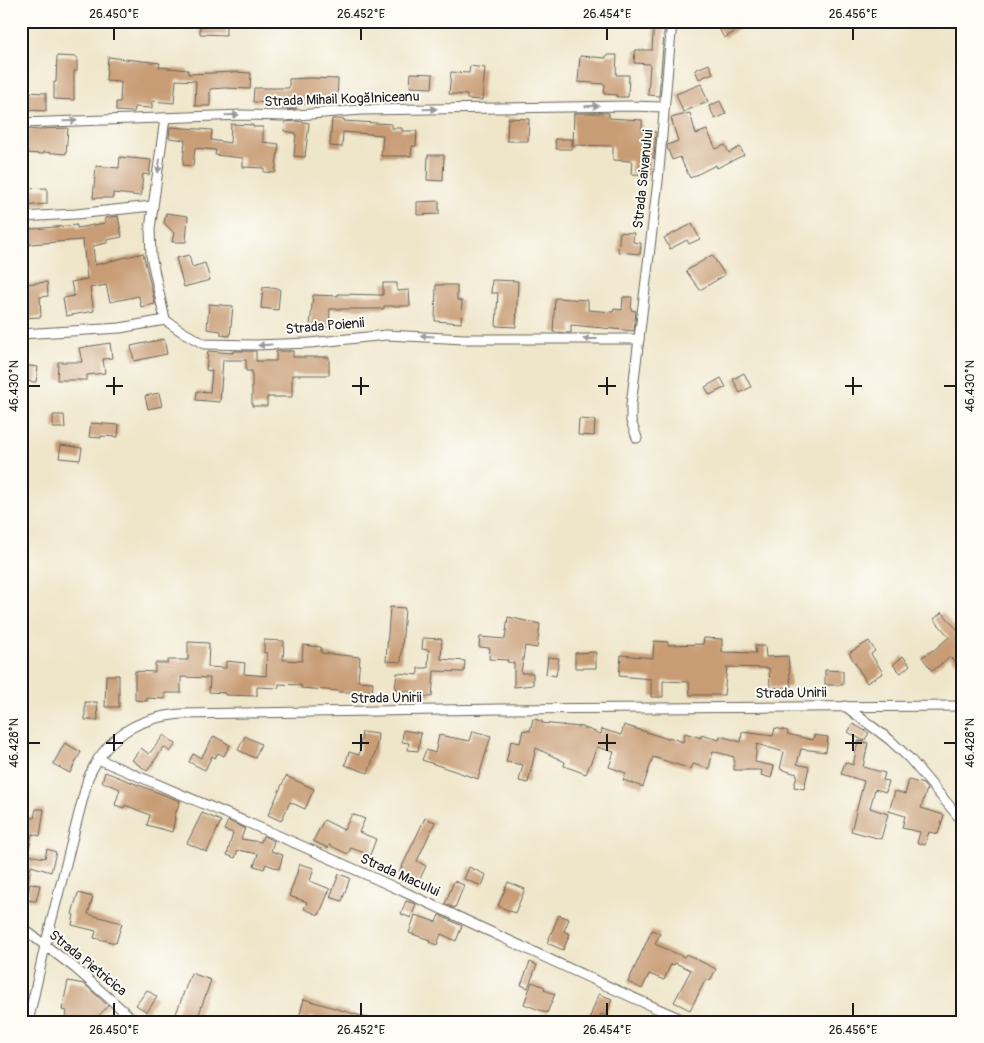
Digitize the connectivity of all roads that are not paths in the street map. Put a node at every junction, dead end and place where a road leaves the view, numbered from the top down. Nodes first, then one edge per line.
1 (672, 21) edge
2 (664, 107) junction
3 (165, 118) junction
4 (21, 123) edge
5 (152, 206) junction
6 (21, 217) edge
7 (165, 320) junction
8 (21, 334) edge
9 (639, 339) junction
10 (637, 438) dead end
11 (846, 706) junction
12 (963, 706) edge
13 (98, 759) junction
14 (963, 822) edge
15 (21, 927) edge
16 (45, 946) junction
17 (28, 1022) edge
18 (136, 1022) edge
19 (688, 1022) edge

1 - 2 street, Strada Saivanului
3 -> 2 street, Strada Mihail Kogălniceanu
2 - 9 street, Strada Saivanului
4 -> 3 street, Strada Mihail Kogălniceanu
3 -> 5 street
5 - 6 street
5 - 7 street
7 - 8 street
9 -> 7 street, Strada Poienii
9 - 10 street, Strada Saivanului
11 - 12 street, Strada Unirii
11 - 13 street, Strada Unirii
11 - 14 street
13 - 16 street, Strada Unirii
13 - 19 street, Strada Macului
15 - 16 street, Strada Pietricica
16 - 17 street, Strada Unirii
16 - 18 street, Strada Pietricica

